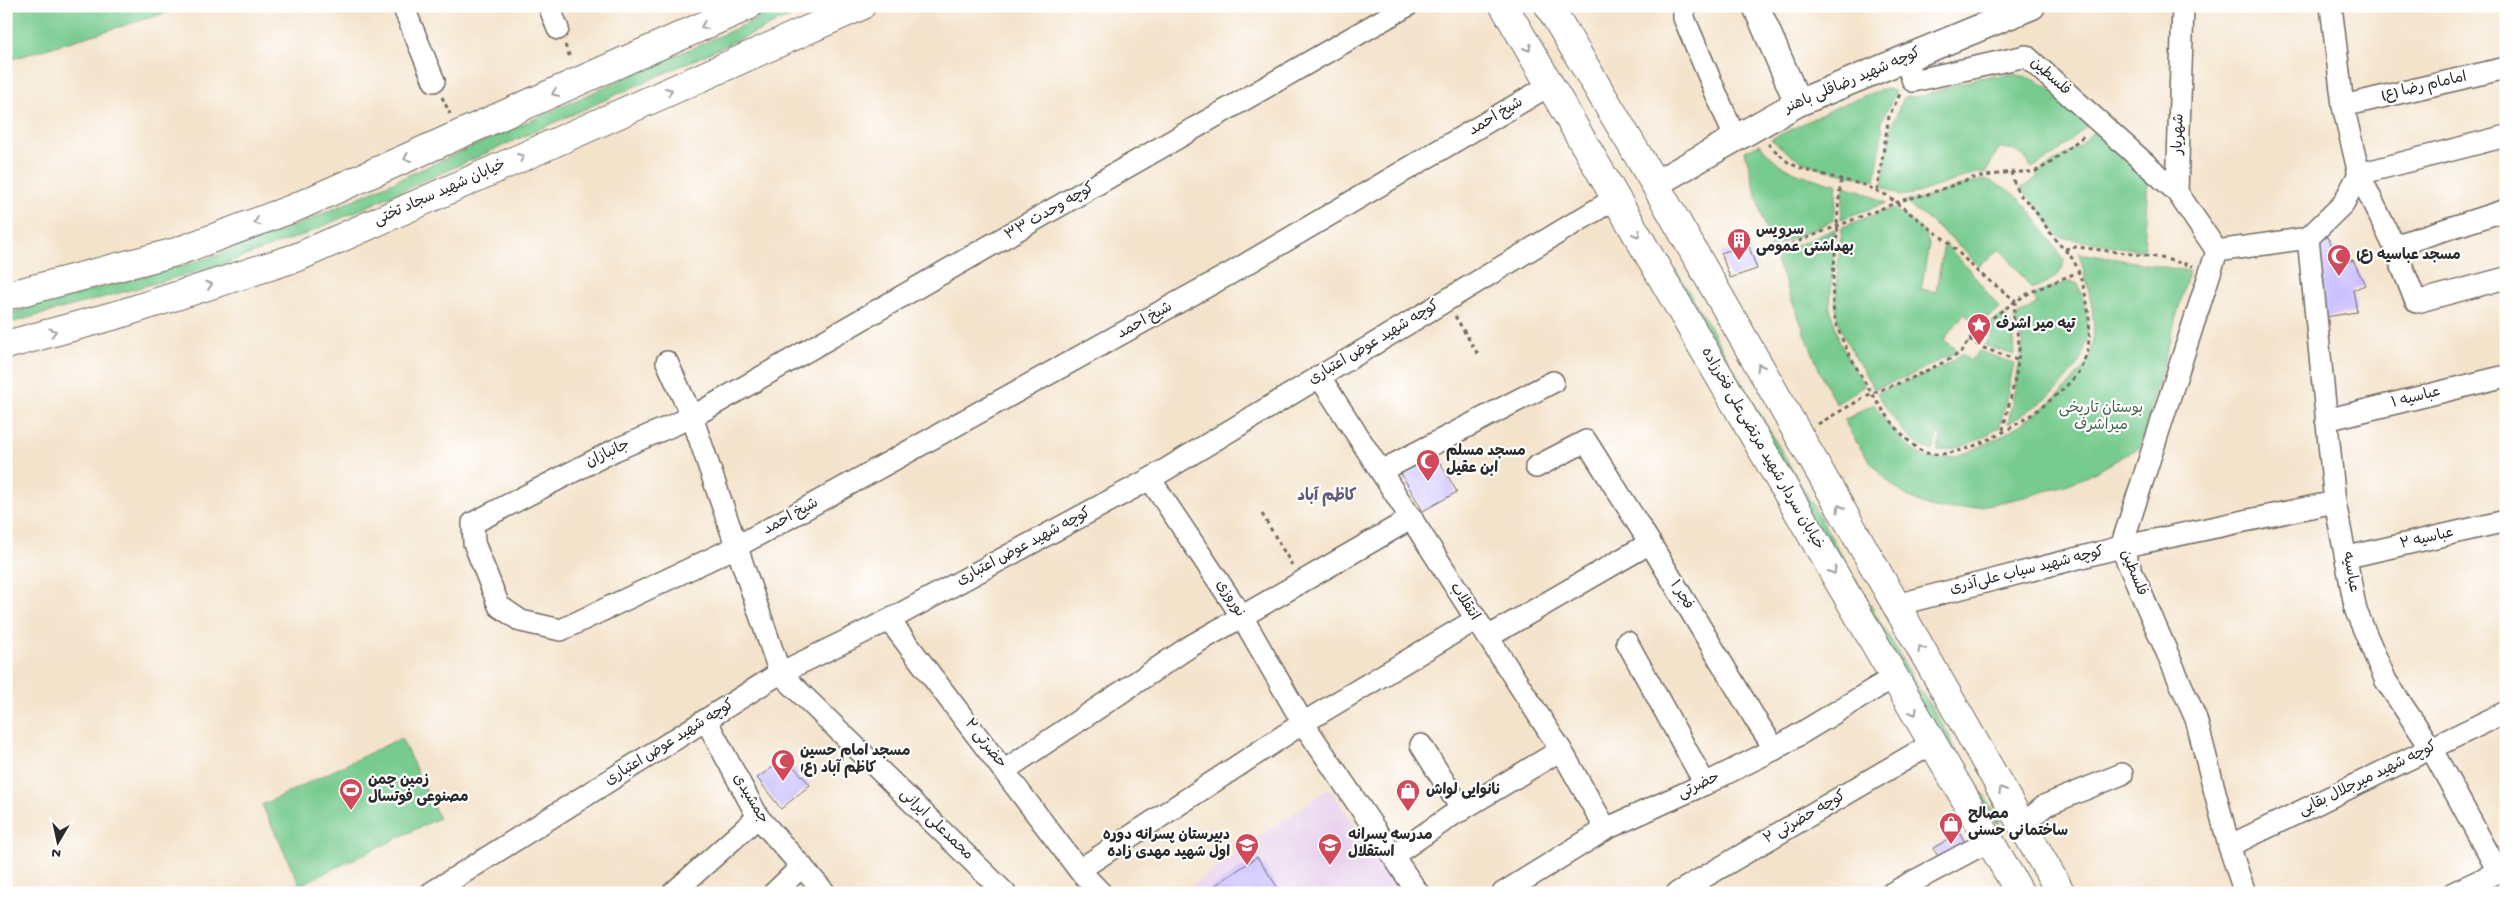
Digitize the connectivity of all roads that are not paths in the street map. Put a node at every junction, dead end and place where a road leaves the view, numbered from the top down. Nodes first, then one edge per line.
1 (402, 6) edge
2 (549, 6) edge
3 (748, 6) edge
4 (861, 6) edge
5 (1408, 6) edge
6 (1504, 6) edge
7 (1549, 6) edge
8 (1684, 6) edge
9 (1756, 6) edge
10 (2031, 6) edge
11 (2183, 6) edge
12 (2331, 6) edge
13 (558, 28) road end
14 (2506, 68) edge
15 (1909, 70) junction
16 (434, 81) road end
17 (1550, 85) junction
18 (1798, 103) junction
19 (2343, 106) junction
20 (2506, 136) edge
21 (1736, 138) junction
22 (2359, 174) junction
23 (1655, 184) junction
24 (2177, 192) junction
25 (1616, 198) junction
26 (2506, 210) edge
27 (2308, 238) junction
28 (2394, 246) junction
29 (2214, 260) junction
30 (2506, 278) edge
31 (6, 296) edge
32 (6, 345) edge
33 (667, 362) dead end
34 (1319, 376) junction
35 (2506, 376) edge
36 (1552, 382) dead end
37 (692, 417) junction
38 (2326, 420) junction
39 (1536, 467) dead end
40 (1381, 471) junction
41 (1150, 479) junction
42 (526, 494) joint
43 (2335, 502) junction
44 (1412, 518) junction
45 (2506, 521) edge
46 (1650, 543) junction
47 (736, 547) junction
48 (2121, 547) junction
49 (2348, 557) junction
50 (1896, 605) junction
51 (1241, 615) junction
52 (889, 620) junction
53 (1475, 620) junction
54 (1488, 637) junction
55 (1627, 642) dead end
56 (780, 673) junction
57 (1894, 676) junction
58 (2506, 712) edge
59 (706, 720) junction
60 (1303, 723) junction
61 (1932, 743) junction
62 (1421, 745) dead end
63 (2431, 748) junction
64 (1775, 749) junction
65 (1561, 750) junction
66 (1005, 770) junction
67 (2122, 774) dead end
68 (1705, 784) junction
69 (1462, 810) junction
70 (758, 817) junction
71 (2022, 825) junction
72 (1606, 829) junction
73 (1989, 840) junction
74 (2230, 846) junction
75 (1394, 855) junction
76 (802, 866) junction
77 (1079, 870) junction
78 (2502, 870) edge
79 (431, 893) edge
80 (673, 893) edge
81 (774, 893) edge
82 (825, 893) edge
83 (1006, 893) edge
84 (1101, 893) edge
85 (1418, 893) edge
86 (1503, 893) edge
87 (1677, 893) edge
88 (1892, 893) edge
89 (2020, 893) edge
90 (2061, 893) edge
91 (2245, 893) edge
92 (2453, 893) edge

1 - 16 street
2 - 13 street
3 -> 31 main road
32 -> 4 main road, خیابان شهید سجاد تختی
5 - 37 street, کوچه وحدت ۳۳
6 -> 17 main road, خیابان سردار شهید مرتضی‌علی فخرزاده
7 - 23 main road
8 - 21 street
9 - 18 street
10 - 15 street, کوچه شهید رضاقلی باهنر
11 - 24 street, شهریار
12 - 19 street
14 - 19 street, امامام رضا (ع)
15 - 18 street, کوچه شهید رضاقلی باهنر
15 - 24 street, فلسطین
17 - 25 main road, خیابان سردار شهید مرتضی‌علی فخرزاده
17 - 47 street, شیخ احمد
18 - 21 street, کوچه شهید رضاقلی باهنر
19 - 22 street
20 - 22 street
21 - 23 street, کوچه شهید رضاقلی باهنر
22 - 27 street
22 - 28 street
50 -> 23 main road
24 - 29 street
25 - 34 street, کوچه شهید عوض اعتباری
25 -> 57 main road, خیابان سردار شهید مرتضی‌علی فخرزاده
26 - 28 street
27 - 29 street
27 - 38 street, عباسیه
28 - 30 street
29 - 48 street, فلسطین
33 - 37 street
34 - 40 street, انتقلاب
34 - 41 street, کوچه شهید عوض اعتباری
35 - 38 street, عباسیه ۱
36 - 40 street
37 - 42 street, جانبازان
37 - 47 street
38 - 43 street, عباسیه
39 - 46 street, فجر ۱
40 - 44 street, انتقلاب
41 - 51 street, نوروزی
41 - 52 street, کوچه شهید عوض اعتباری
42 - 47 street, شیخ احمد
43 - 48 street, کوچه شهید سیاب علی‌آذری
43 - 49 street, عباسیه
44 - 51 street
44 - 53 street, انتقلاب
45 - 49 street, عباسیه ۲
46 - 54 street
46 - 64 street, فجر ۱
47 - 56 street
48 - 50 street, کوچه شهید سیاب علی‌آذری
48 - 74 street, فلسطین
49 - 63 street, عباسیه
71 -> 50 main road
51 - 60 street, نوروزی
51 - 66 street
52 - 56 street, کوچه شهید عوض اعتباری
52 - 66 street, حضرتی ۲
53 - 54 street, انتقلاب
53 - 60 street
54 - 65 street, انتقلاب
55 - 68 street
56 - 59 street, کوچه شهید عوض اعتباری
56 - 83 street, محمدعلی ایرانی
57 -> 61 main road, خیابان سردار شهید مرتضی‌علی فخرزاده
57 - 64 street, حضرتی
58 - 63 street, کوچه شهید میرجلال بقایی
59 - 70 street, جمشیدی
59 - 79 street, کوچه شهید عوض اعتباری
60 - 75 street, نوروزی
60 - 77 street
61 - 73 main road, خیابان سردار شهید مرتضی‌علی فخرزاده
61 - 87 street, کوچه حضرتی ۲
62 - 69 street
63 - 74 street, کوچه شهید میرجلال بقایی
63 - 78 street, عباسیه
64 - 68 street, حضرتی
65 - 69 street
65 - 72 street, انتقلاب
66 - 77 street, حضرتی ۲
67 - 71 street
68 - 72 street, حضرتی
69 - 75 street
70 - 76 street, جمشیدی
70 - 80 street
71 - 73 main road
71 - 90 main road
72 - 86 street, حضرتی
73 - 88 street
73 - 89 main road, خیابان سردار شهید مرتضی‌علی فخرزاده
74 - 91 street, فلسطین
75 - 85 street, نوروزی
76 - 81 street
76 - 82 street, جمشیدی
77 - 84 street, حضرتی ۲
78 - 92 street

